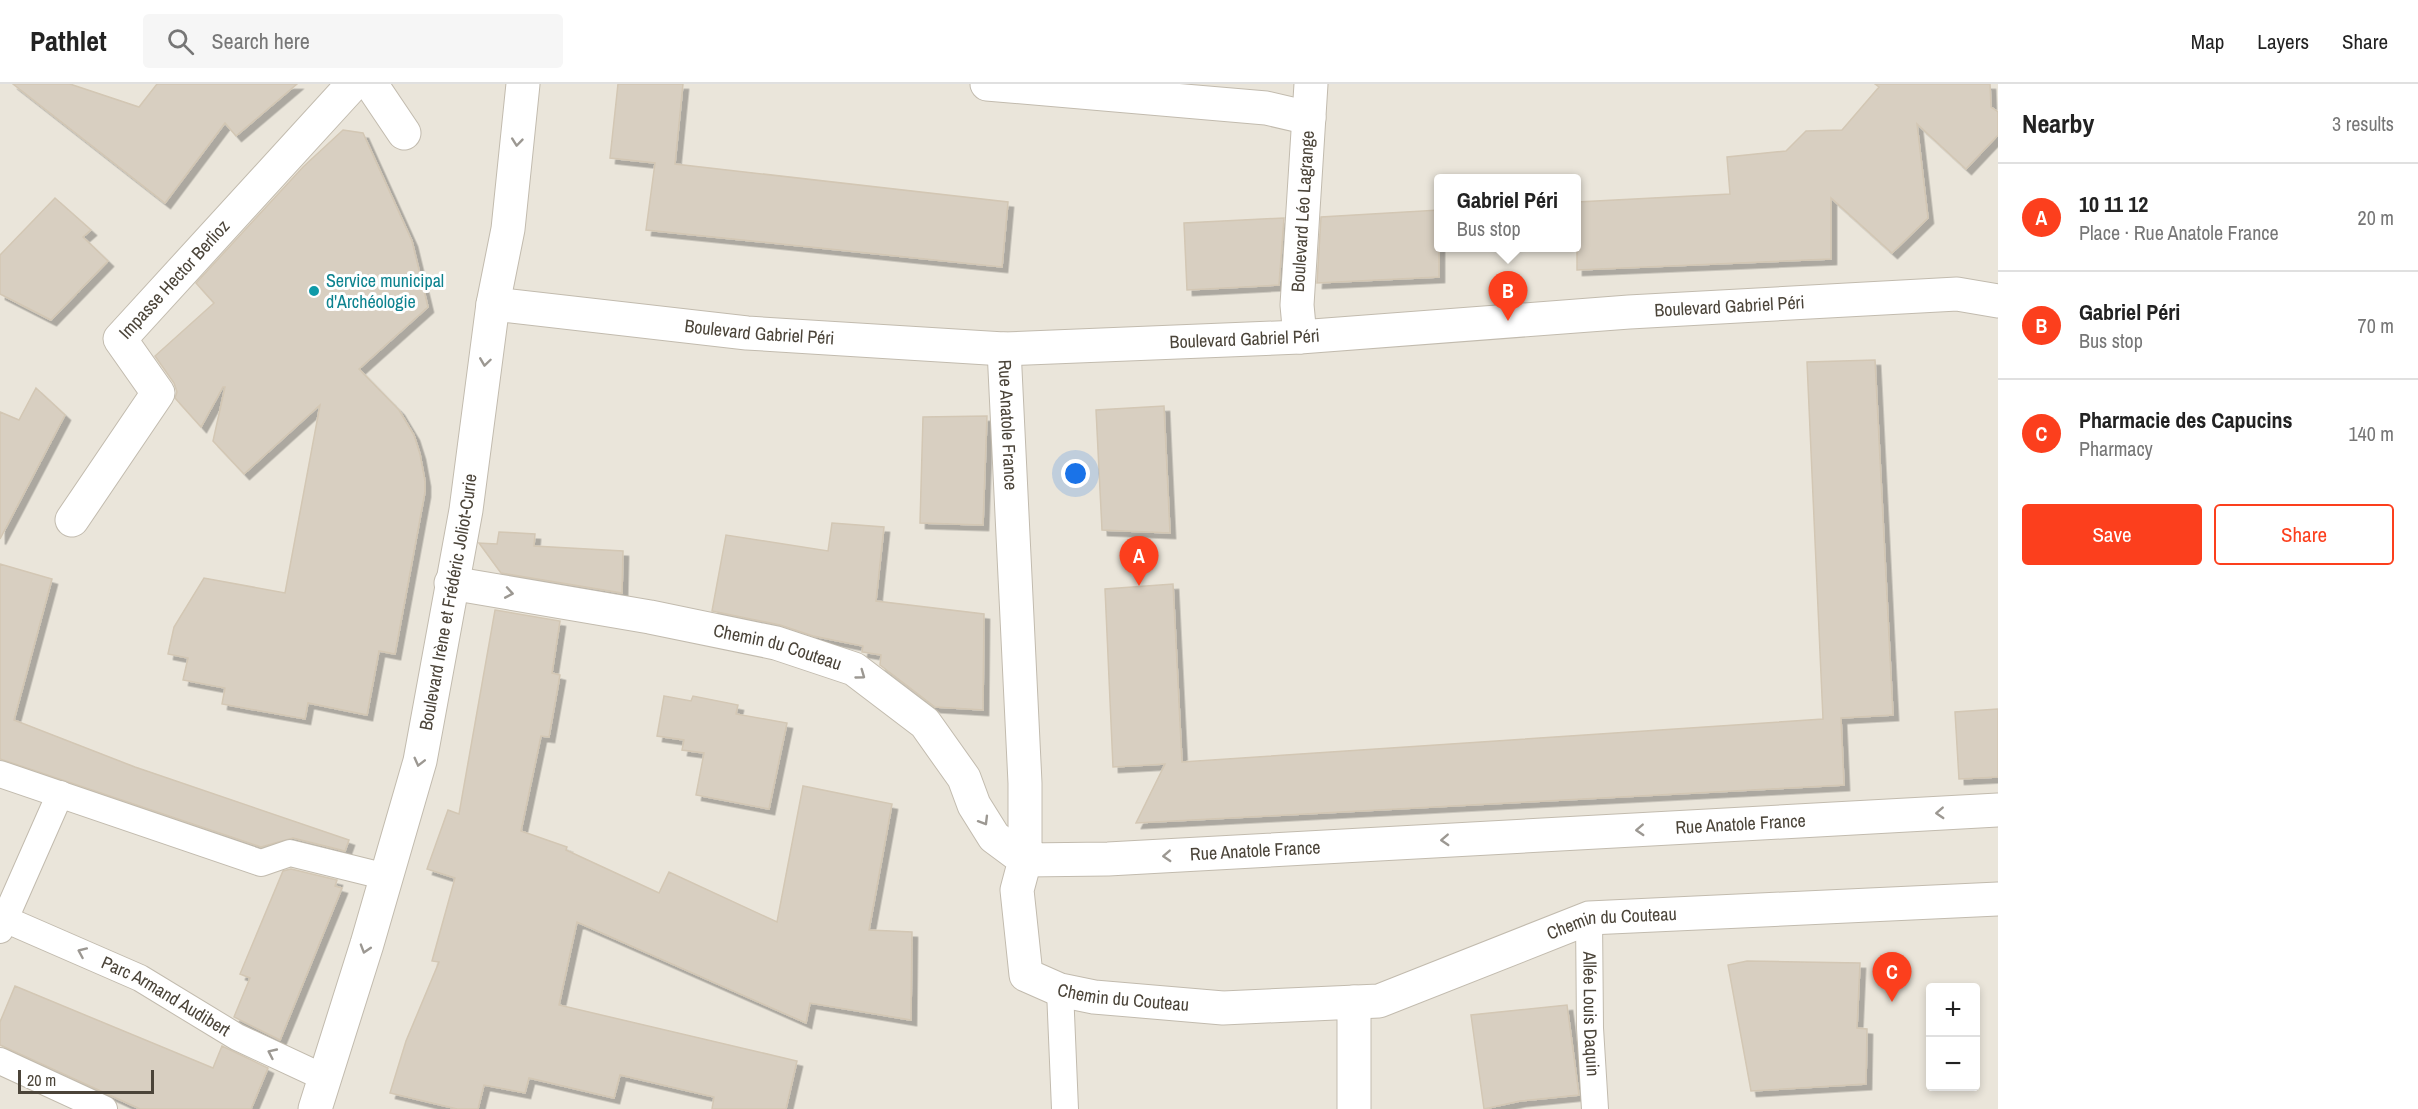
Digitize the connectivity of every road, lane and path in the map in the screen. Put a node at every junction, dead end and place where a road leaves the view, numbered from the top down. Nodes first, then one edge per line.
1 (353, 84) edge
2 (371, 84) edge
3 (523, 84) edge
4 (987, 84) edge
5 (1311, 84) edge
6 (1309, 118) junction
7 (404, 133) dead end
8 (1998, 301) edge
9 (493, 304) junction
10 (1300, 337) junction
11 (1004, 349) junction
12 (72, 520) dead end
13 (451, 583) junction
14 (0, 774) edge
15 (60, 794) junction
16 (1998, 810) edge
17 (1025, 860) junction
18 (387, 877) junction
19 (1998, 899) edge
20 (1589, 918) junction
21 (2, 922) edge
22 (1060, 990) junction
23 (1354, 1002) junction
24 (0, 1061) edge
25 (325, 1078) junction
26 (104, 1109) edge
27 (315, 1109) edge
28 (1065, 1109) edge
29 (1354, 1109) edge
30 (1595, 1109) edge

1 - 12 street, Impasse Hector Berlioz
2 - 7 street
3 -> 9 street, Boulevard Irène et Frédéric Joliot-Curie
4 - 6 street
5 - 6 street, Boulevard Léo Lagrange
6 - 10 street, Boulevard Léo Lagrange
8 - 10 street, Boulevard Gabriel Péri
9 - 11 street, Boulevard Gabriel Péri
9 -> 13 street, Boulevard Irène et Frédéric Joliot-Curie
10 - 11 street, Boulevard Gabriel Péri
11 - 17 street, Rue Anatole France
13 -> 17 street, Chemin du Couteau
13 -> 18 street, Boulevard Irène et Frédéric Joliot-Curie
14 - 15 lane
15 - 18 lane
15 - 21 lane, Parc Armand Audibert
16 -> 17 street, Rue Anatole France
17 - 22 street, Chemin du Couteau
18 -> 25 street, Boulevard Irène et Frédéric Joliot-Curie
19 - 20 street, Chemin du Couteau
20 - 23 street, Chemin du Couteau
20 - 30 lane, Allée Louis Daquin
25 -> 21 lane, Parc Armand Audibert
22 - 23 street, Chemin du Couteau
22 - 28 lane
23 - 29 street
24 - 26 lane
25 - 27 street, Boulevard Irène et Frédéric Joliot-Curie

